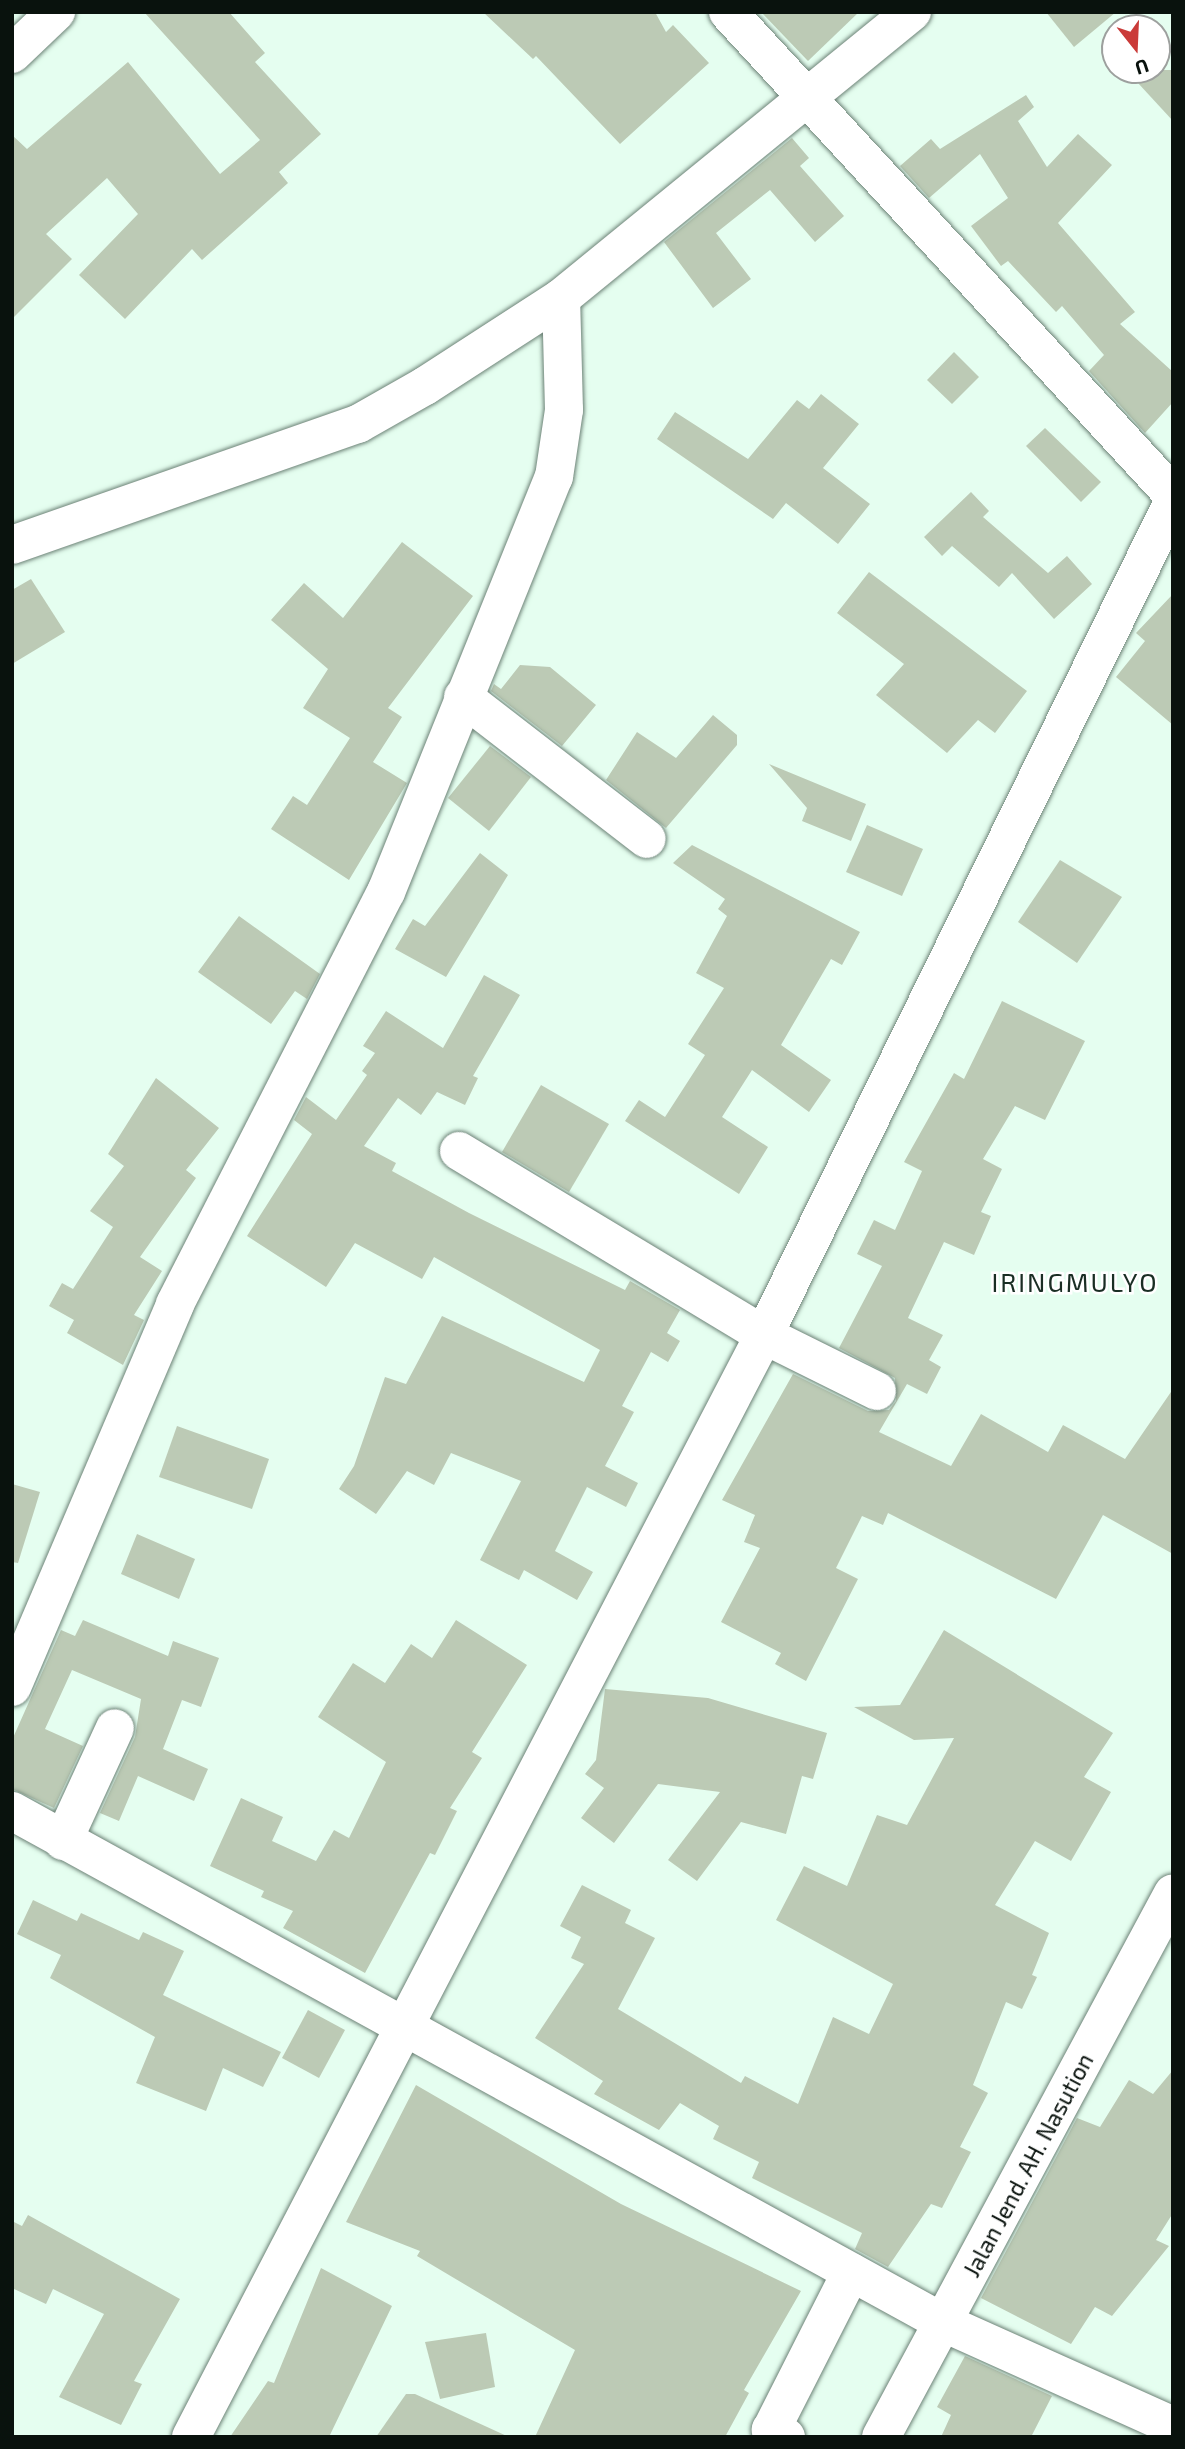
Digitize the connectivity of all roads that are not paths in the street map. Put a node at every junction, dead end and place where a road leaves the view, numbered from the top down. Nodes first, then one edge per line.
1 (57, 12) edge
2 (728, 12) edge
3 (912, 12) edge
4 (12, 54) edge
5 (812, 98) junction
6 (561, 298) junction
7 (1173, 495) edge
8 (1173, 502) edge
9 (12, 545) edge
10 (463, 697) junction
11 (647, 839) dead end
12 (459, 1151) dead end
13 (764, 1335) junction
14 (877, 1391) dead end
15 (12, 1688) edge
16 (115, 1728) dead end
17 (12, 1811) edge
18 (63, 1840) junction
19 (1173, 1893) edge
20 (406, 2028) junction
21 (851, 2272) junction
22 (944, 2323) junction
23 (1173, 2426) edge
24 (775, 2434) edge
25 (191, 2437) edge
26 (881, 2437) edge

1 - 4 main road
2 - 5 main road
3 - 5 main road
5 - 6 main road
5 - 7 main road
6 - 9 main road
6 - 10 main road
8 - 13 main road
10 - 11 main road
10 - 15 main road
12 - 13 main road
13 - 14 main road
13 - 20 main road
16 - 18 main road
17 - 18 main road
18 - 20 main road
19 - 22 main road, Jalan Jend. AH. Nasution
20 - 21 main road
20 - 25 main road
21 - 22 main road
21 - 24 main road
22 - 23 main road
22 - 26 main road, Jalan Jend. AH. Nasution

